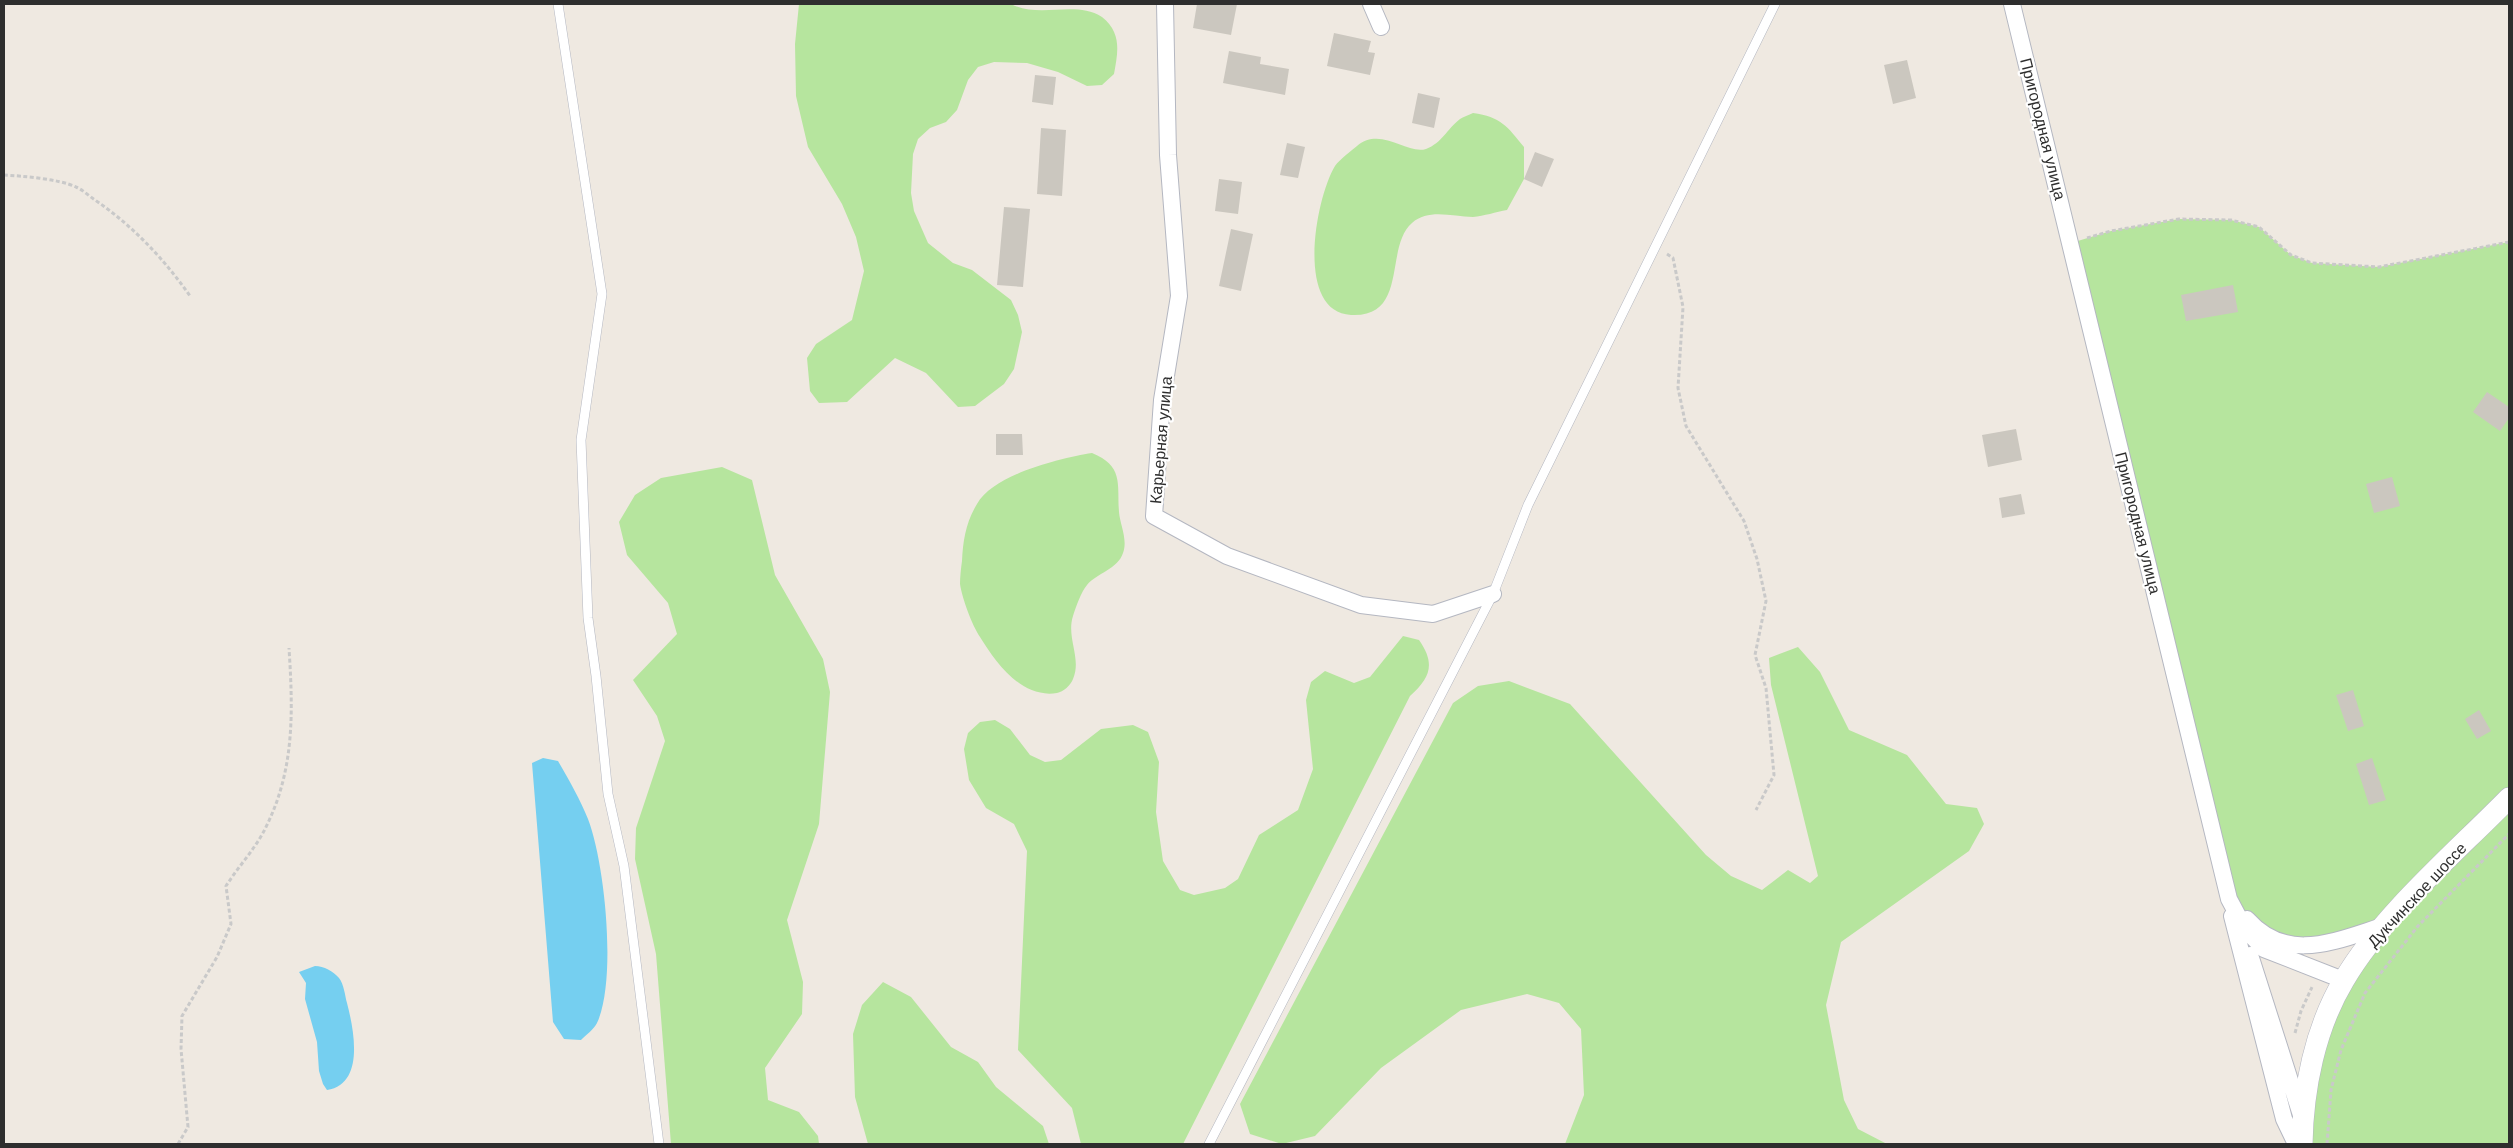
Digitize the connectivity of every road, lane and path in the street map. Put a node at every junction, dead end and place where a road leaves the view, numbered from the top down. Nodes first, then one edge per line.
1 (558, 4) edge
2 (1165, 4) edge
3 (1370, 4) edge
4 (1775, 4) edge
5 (2012, 4) edge
6 (1381, 27) dead end
7 (4, 175) edge
8 (2509, 242) edge
9 (2071, 243) junction
10 (1655, 247) junction
11 (190, 296) dead end
12 (1493, 594) junction
13 (290, 648) dead end
14 (2509, 798) edge
15 (1756, 810) dead end
16 (2509, 834) edge
17 (2229, 899) junction
18 (2383, 926) junction
19 (2344, 980) junction
20 (2303, 1118) junction
21 (178, 1144) edge
22 (660, 1144) edge
23 (1209, 1144) edge
24 (2296, 1144) edge
25 (2302, 1144) edge
26 (2327, 1144) edge

1 - 22 lane
2 - 12 street, Карьерная улица
3 - 6 street
4 - 10 lane
5 - 9 street, Пригородная улица
7 - 11 path
8 - 9 path
9 - 17 street, Пригородная улица
10 - 12 lane
10 - 15 path
12 - 23 lane
13 - 21 path
14 - 18 street, Дукчинское шоссе
16 - 26 path
17 - 18 street
17 - 19 street, Пригородная улица
17 - 20 street
17 - 24 street
18 - 19 street, Дукчинское шоссе
19 - 20 street, Дукчинское шоссе
20 - 25 street, Дукчинское шоссе

